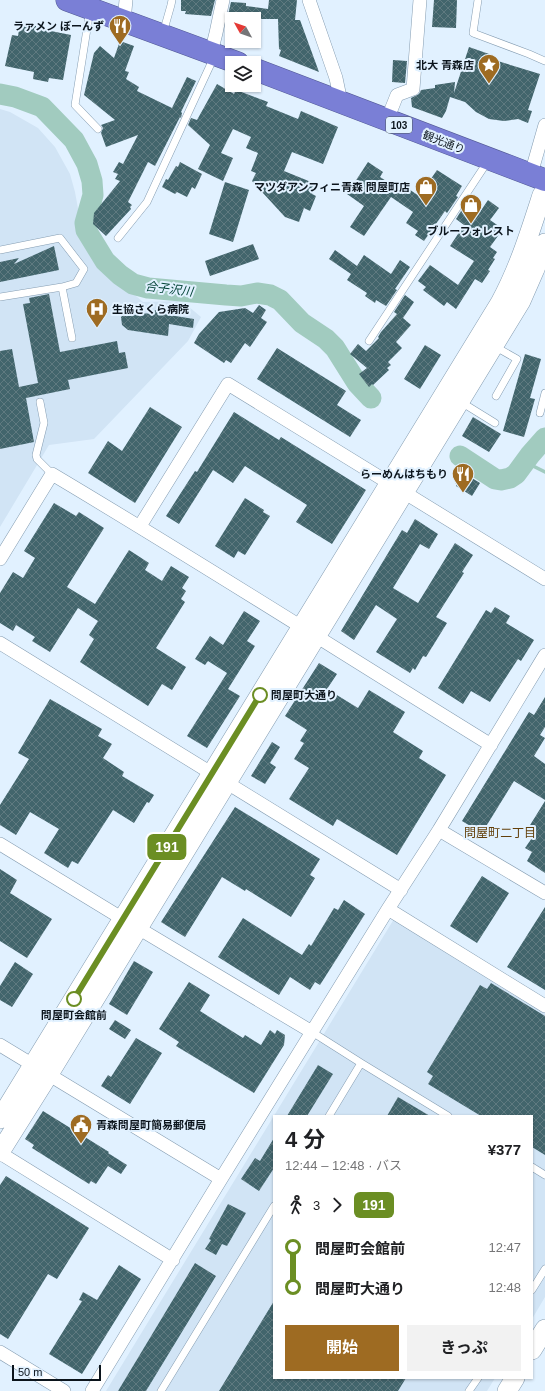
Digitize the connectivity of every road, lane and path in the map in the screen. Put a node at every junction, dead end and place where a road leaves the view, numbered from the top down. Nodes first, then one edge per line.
1 (68, 0) edge
2 (172, 0) edge
3 (223, 0) edge
4 (309, 0) edge
5 (420, 0) edge
6 (478, 0) edge
7 (90, 4) edge
8 (125, 10) edge
9 (163, 35) junction
10 (213, 53) junction
11 (225, 58) edge
12 (545, 61) edge
13 (261, 72) edge
14 (341, 102) junction
15 (387, 120) junction
16 (545, 126) edge
17 (98, 129) dead end
18 (490, 159) junction
19 (538, 177) edge
20 (545, 193) edge
21 (118, 238) dead end
22 (545, 243) edge
23 (0, 250) edge
24 (62, 287) junction
25 (0, 296) edge
26 (72, 338) dead end
27 (369, 341) dead end
28 (494, 346) junction
29 (545, 393) edge
30 (496, 396) dead end
31 (40, 402) dead end
32 (460, 402) junction
33 (540, 413) dead end
34 (495, 423) dead end
35 (52, 474) junction
36 (398, 487) junction
37 (140, 526) junction
38 (0, 559) edge
39 (545, 579) edge
40 (309, 632) junction
41 (0, 643) edge
42 (545, 655) edge
43 (491, 745) junction
44 (220, 778) junction
45 (439, 830) junction
46 (0, 844) edge
47 (401, 890) junction
48 (545, 893) edge
49 (388, 909) junction
50 (131, 924) junction
51 (545, 1006) edge
52 (312, 1032) junction
53 (0, 1045) edge
54 (362, 1063) junction
55 (41, 1070) junction
56 (330, 1115) edge
57 (446, 1115) edge
58 (0, 1119) edge
59 (0, 1152) edge
60 (533, 1168) edge
61 (545, 1175) edge
62 (221, 1179) junction
63 (273, 1208) edge
64 (173, 1260) junction
65 (545, 1269) edge
66 (533, 1288) edge
67 (545, 1329) edge
68 (533, 1348) edge
69 (0, 1352) edge
70 (477, 1379) edge
71 (514, 1379) edge
72 (64, 1391) edge
73 (92, 1391) edge
74 (161, 1391) edge
75 (470, 1391) edge
76 (507, 1391) edge

1 - 7 highway
2 - 9 lane
3 - 10 street
4 - 14 street
5 - 15 street
6 - 12 lane
7 - 8 highway
7 - 17 lane
8 - 9 highway
9 - 10 highway
10 - 11 highway
10 - 21 lane
13 - 14 highway, 観光通り / 103
14 - 15 highway, 観光通り / 103
15 - 18 highway, 観光通り / 103
16 - 19 street
18 - 19 highway, 観光通り / 103
18 - 27 lane
20 - 36 street
22 - 28 street
23 - 24 lane
24 - 25 lane
24 - 26 lane
28 - 30 lane
28 - 32 street
29 - 33 lane
31 - 35 lane
32 - 34 lane
32 - 36 street
35 - 37 street
35 - 38 street
36 - 37 street
36 - 39 street
36 - 40 street
37 - 40 street
40 - 43 street
40 - 44 street
41 - 44 street
42 - 43 street
43 - 45 street
44 - 47 street
44 - 50 street
45 - 47 street
45 - 48 street
46 - 50 street
47 - 49 street
49 - 51 street
49 - 52 street
50 - 52 street
50 - 55 street
52 - 54 lane
52 - 62 street
53 - 55 street
54 - 56 lane
54 - 57 lane
55 - 58 street
55 - 59 street
55 - 62 street
59 - 64 street
60 - 61 lane
62 - 64 street
63 - 74 lane
64 - 73 street
65 - 66 lane
67 - 68 street
69 - 72 street
70 - 75 lane
71 - 76 street

